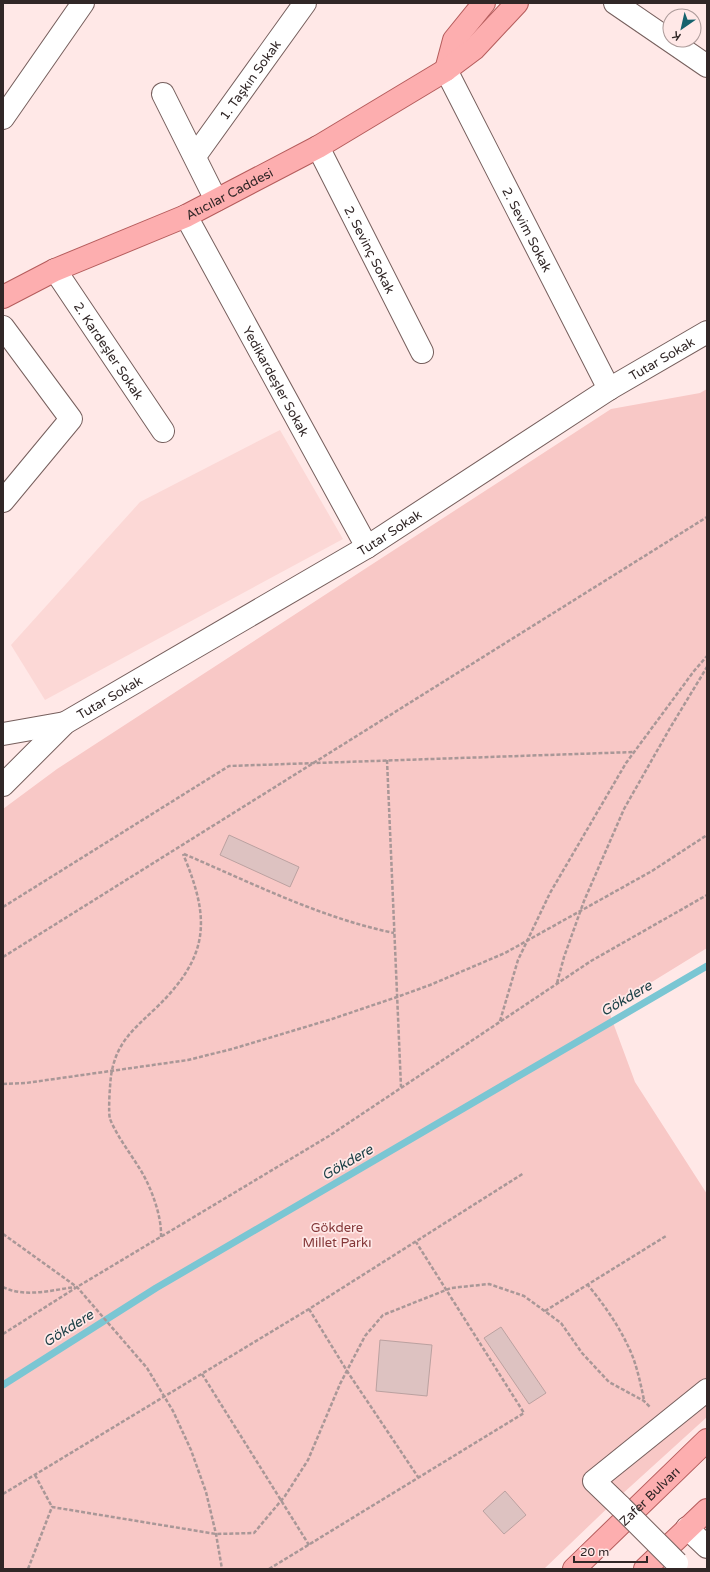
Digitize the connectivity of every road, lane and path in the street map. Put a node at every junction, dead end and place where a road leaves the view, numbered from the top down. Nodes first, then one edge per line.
1 (83, 3) edge
2 (305, 3) edge
3 (484, 3) edge
4 (517, 3) edge
5 (615, 3) edge
6 (707, 66) edge
7 (446, 70) junction
8 (163, 94) dead end
9 (3, 118) edge
10 (318, 148) junction
11 (195, 156) junction
12 (216, 200) junction
13 (186, 216) junction
14 (55, 270) junction
15 (3, 297) edge
16 (3, 327) edge
17 (707, 332) edge
18 (422, 352) dead end
19 (609, 389) junction
20 (163, 432) dead end
21 (3, 501) edge
22 (707, 517) edge
23 (367, 546) junction
24 (707, 656) edge
25 (707, 667) edge
26 (65, 723) junction
27 (3, 734) edge
28 (634, 752) junction
29 (387, 760) junction
30 (313, 763) junction
31 (3, 785) edge
32 (707, 835) edge
33 (707, 895) edge
34 (3, 907) edge
35 (581, 910) junction
36 (394, 933) junction
37 (526, 941) junction
38 (3, 957) edge
39 (557, 983) junction
40 (397, 997) junction
41 (500, 1021) junction
42 (112, 1071) junction
43 (3, 1084) edge
44 (400, 1088) junction
45 (524, 1173) dead end
46 (3, 1234) edge
47 (666, 1236) dead end
48 (161, 1237) junction
49 (416, 1242) junction
50 (587, 1284) junction
51 (3, 1287) edge
52 (77, 1287) junction
53 (446, 1290) junction
54 (309, 1309) junction
55 (545, 1311) junction
56 (3, 1334) edge
57 (347, 1371) junction
58 (202, 1374) junction
59 (707, 1390) edge
60 (164, 1396) junction
61 (644, 1401) junction
62 (666, 1424) junction
63 (707, 1440) edge
64 (35, 1475) junction
65 (418, 1477) junction
66 (3, 1494) edge
67 (281, 1501) junction
68 (52, 1507) junction
69 (707, 1510) edge
70 (687, 1528) junction
71 (216, 1534) junction
72 (309, 1544) junction
73 (707, 1547) edge
74 (677, 1563) dead end
75 (28, 1569) edge
76 (222, 1569) edge
77 (269, 1569) edge
78 (574, 1569) edge
79 (644, 1569) edge

1 - 9 street
2 - 11 street, 1. Taşkın Sokak
3 - 7 main road
4 - 7 main road, Atıcılar Caddesi
5 - 6 street
7 - 10 main road, Atıcılar Caddesi
7 - 19 street, 2. Sevim Sokak
8 - 11 street
10 - 12 main road, Atıcılar Caddesi
10 - 18 street, 2. Sevinç Sokak
11 - 12 street
12 - 13 main road, Atıcılar Caddesi
13 - 14 main road, Atıcılar Caddesi
13 - 23 street, Yedikardeşler Sokak
14 - 15 main road, Atıcılar Caddesi
14 - 20 street, 2. Kardeşler Sokak
16 - 21 street
17 - 19 street, Tutar Sokak
19 - 23 street, Tutar Sokak
22 - 30 path
23 - 26 street, Tutar Sokak
24 - 28 path
25 - 35 path
26 - 27 street
26 - 31 street
28 - 29 path
28 - 37 path
29 - 30 path
29 - 36 path
30 - 34 path
30 - 38 path
32 - 35 path
33 - 39 path
35 - 37 path
35 - 39 path
36 - 40 path
36 - 42 path
37 - 40 path
37 - 41 path
39 - 41 path
40 - 42 path
40 - 44 path
41 - 44 path
42 - 43 path
42 - 48 path
44 - 48 path
45 - 49 path
46 - 52 path
47 - 50 path
48 - 52 path
49 - 53 path
49 - 54 path
50 - 55 path
50 - 61 path
51 - 52 path
52 - 56 path
52 - 60 path
53 - 55 path
53 - 57 path
53 - 65 path
54 - 57 path
54 - 58 path
55 - 61 path
57 - 65 path
57 - 67 path
58 - 60 path
58 - 67 path
59 - 62 street
60 - 64 path
60 - 71 path
61 - 62 path
62 - 74 street, bridge
63 - 78 main road, Zafer Bulvarı
64 - 66 path
64 - 68 path
65 - 72 path
67 - 71 path
67 - 72 path
68 - 71 path
68 - 75 path
69 - 70 main road
70 - 73 street
70 - 79 main road
71 - 76 path
72 - 77 path

